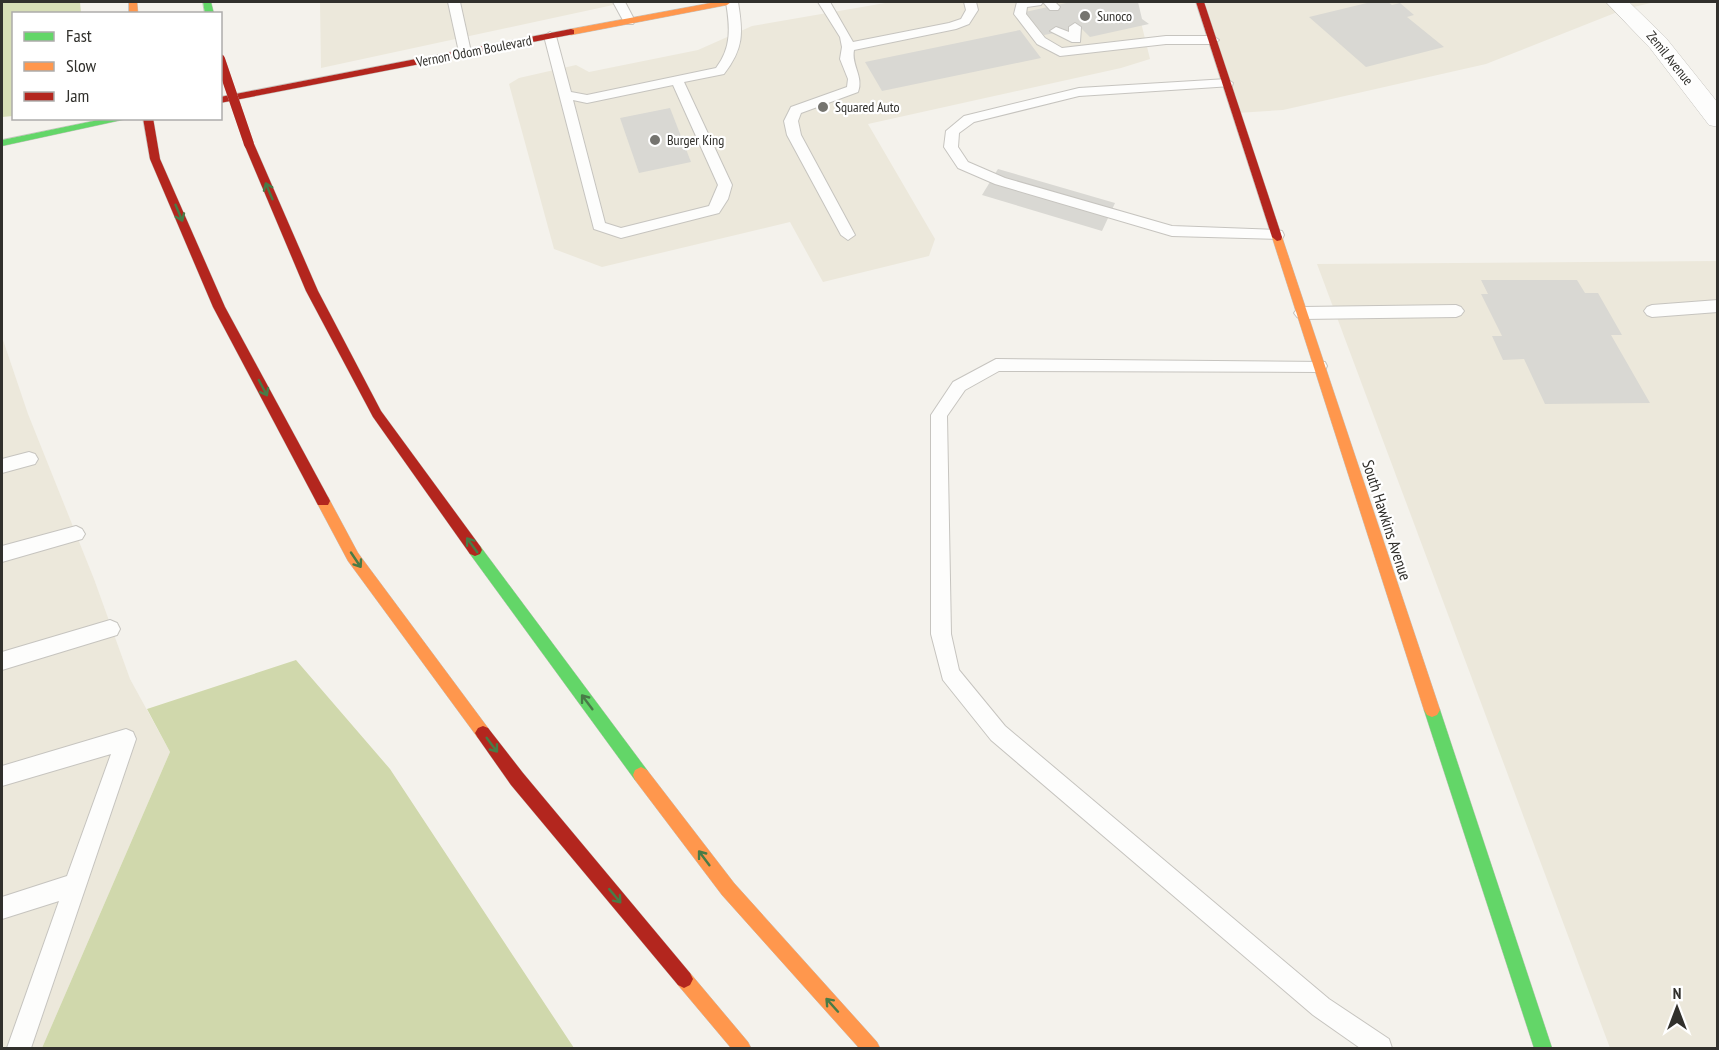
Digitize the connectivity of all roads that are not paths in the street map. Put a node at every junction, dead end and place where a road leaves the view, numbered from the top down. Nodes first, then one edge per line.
1 (454, 2) edge
2 (619, 2) edge
3 (727, 2) edge
4 (732, 2) edge
5 (824, 2) edge
6 (970, 2) edge
7 (1200, 2) edge
8 (1617, 2) edge
9 (1035, 5) edge
10 (629, 21) junction
11 (1056, 31) dead end
12 (550, 36) junction
13 (1213, 40) junction
14 (848, 47) junction
15 (1086, 50) junction
16 (465, 52) junction
17 (222, 65) edge
18 (677, 80) junction
19 (1227, 83) junction
20 (565, 95) junction
21 (222, 100) edge
22 (116, 120) edge
23 (148, 120) edge
24 (1718, 120) edge
25 (2, 143) edge
26 (848, 235) dead end
27 (1277, 235) junction
28 (1718, 306) edge
29 (1455, 311) dead end
30 (1652, 311) dead end
31 (1302, 313) junction
32 (1320, 366) junction
33 (29, 459) dead end
34 (2, 465) edge
35 (76, 534) dead end
36 (2, 554) edge
37 (110, 629) dead end
38 (2, 661) edge
39 (2, 776) edge
40 (75, 885) junction
41 (2, 908) edge
42 (19, 1048) edge
43 (742, 1048) edge
44 (871, 1048) edge
45 (1380, 1048) edge
46 (1543, 1048) edge

1 - 16 lane
2 - 10 lane
3 - 10 main road, Vernon Odom Boulevard
4 - 18 lane
5 - 14 lane
6 - 14 lane
7 - 13 main road, South Hawkins Avenue
8 - 24 street, Zemil Avenue
9 - 15 lane
10 - 12 main road, Vernon Odom Boulevard
11 - 15 lane
12 - 16 main road, Vernon Odom Boulevard
12 - 20 lane
13 - 15 lane
13 - 19 main road, South Hawkins Avenue
14 - 26 lane
16 - 21 main road, Vernon Odom Boulevard
44 -> 17 main road, bridge
18 - 20 lane
18 - 20 lane
19 - 27 main road, South Hawkins Avenue
19 - 27 lane
22 - 25 main road
23 -> 43 main road
27 - 31 main road, South Hawkins Avenue
28 - 30 lane
29 - 31 lane
31 - 32 main road, South Hawkins Avenue
32 - 45 lane
32 - 46 main road, South Hawkins Avenue
33 - 34 lane
35 - 36 lane
37 - 38 lane
39 - 40 lane
40 - 41 lane
40 - 42 lane

